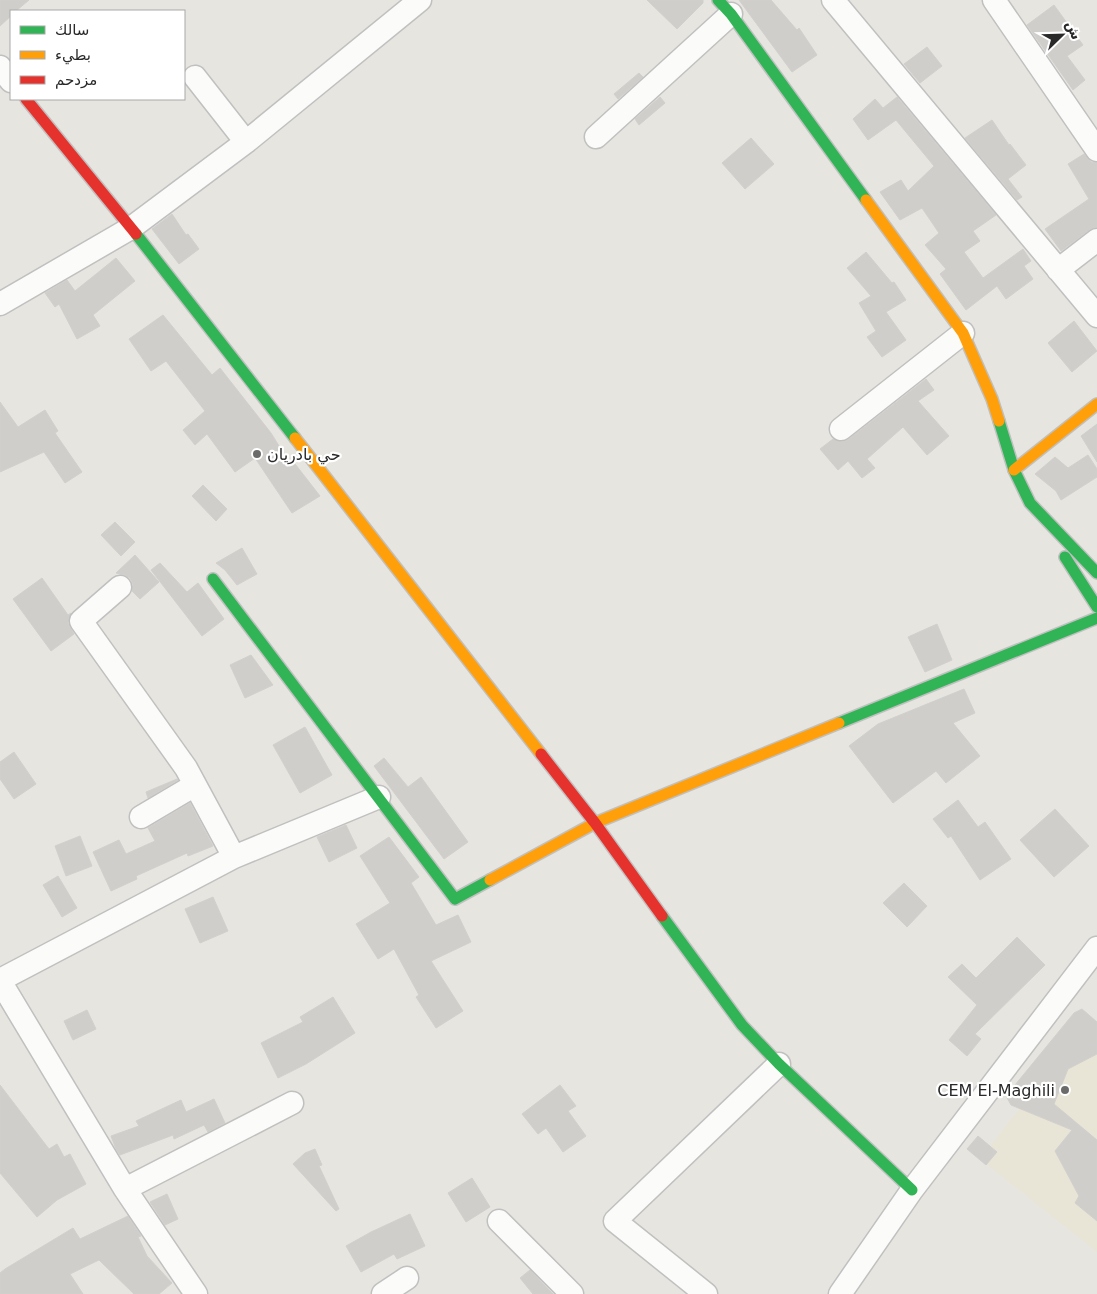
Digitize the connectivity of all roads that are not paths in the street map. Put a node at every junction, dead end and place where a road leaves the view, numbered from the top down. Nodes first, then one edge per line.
1 (420, 0) edge
2 (833, 0) edge
3 (994, 0) edge
4 (725, 7) edge
5 (0, 67) edge
6 (195, 77) dead end
7 (10, 80) edge
8 (27, 100) edge
9 (596, 137) dead end
10 (246, 142) junction
11 (1097, 150) edge
12 (130, 228) junction
13 (1097, 240) edge
14 (1058, 270) junction
15 (0, 304) edge
16 (1097, 316) edge
17 (963, 333) junction
18 (1097, 404) edge
19 (841, 428) dead end
20 (1014, 470) junction
21 (1030, 503) junction
22 (1097, 573) edge
23 (213, 579) dead end
24 (120, 586) dead end
25 (1097, 607) edge
26 (1097, 618) edge
27 (195, 784) junction
28 (378, 798) junction
29 (141, 817) dead end
30 (595, 823) junction
31 (234, 857) junction
32 (1097, 948) edge
33 (0, 981) edge
34 (779, 1064) junction
35 (292, 1103) dead end
36 (125, 1189) junction
37 (912, 1190) junction
38 (500, 1221) dead end
39 (407, 1278) dead end
40 (196, 1294) edge
41 (383, 1294) edge
42 (572, 1294) edge
43 (706, 1294) edge
44 (840, 1294) edge

1 - 10 street
2 - 14 street
3 - 11 street
4 - 9 street
4 - 17 street
5 - 7 street
6 - 10 street
8 - 12 street
10 - 12 street
12 - 15 street
12 - 30 street
13 - 14 street
14 - 16 street
17 - 19 street
17 - 20 street
18 - 20 street
20 - 21 street
21 - 22 street
21 - 25 street
23 - 28 street
24 - 27 street
26 - 30 street
27 - 29 street
27 - 31 street
28 - 30 street
28 - 31 street
30 - 34 street
31 - 33 street
32 - 37 street
33 - 36 street
34 - 37 street
34 - 43 street
35 - 36 street
36 - 40 street
37 - 44 street
38 - 42 street
39 - 41 street

